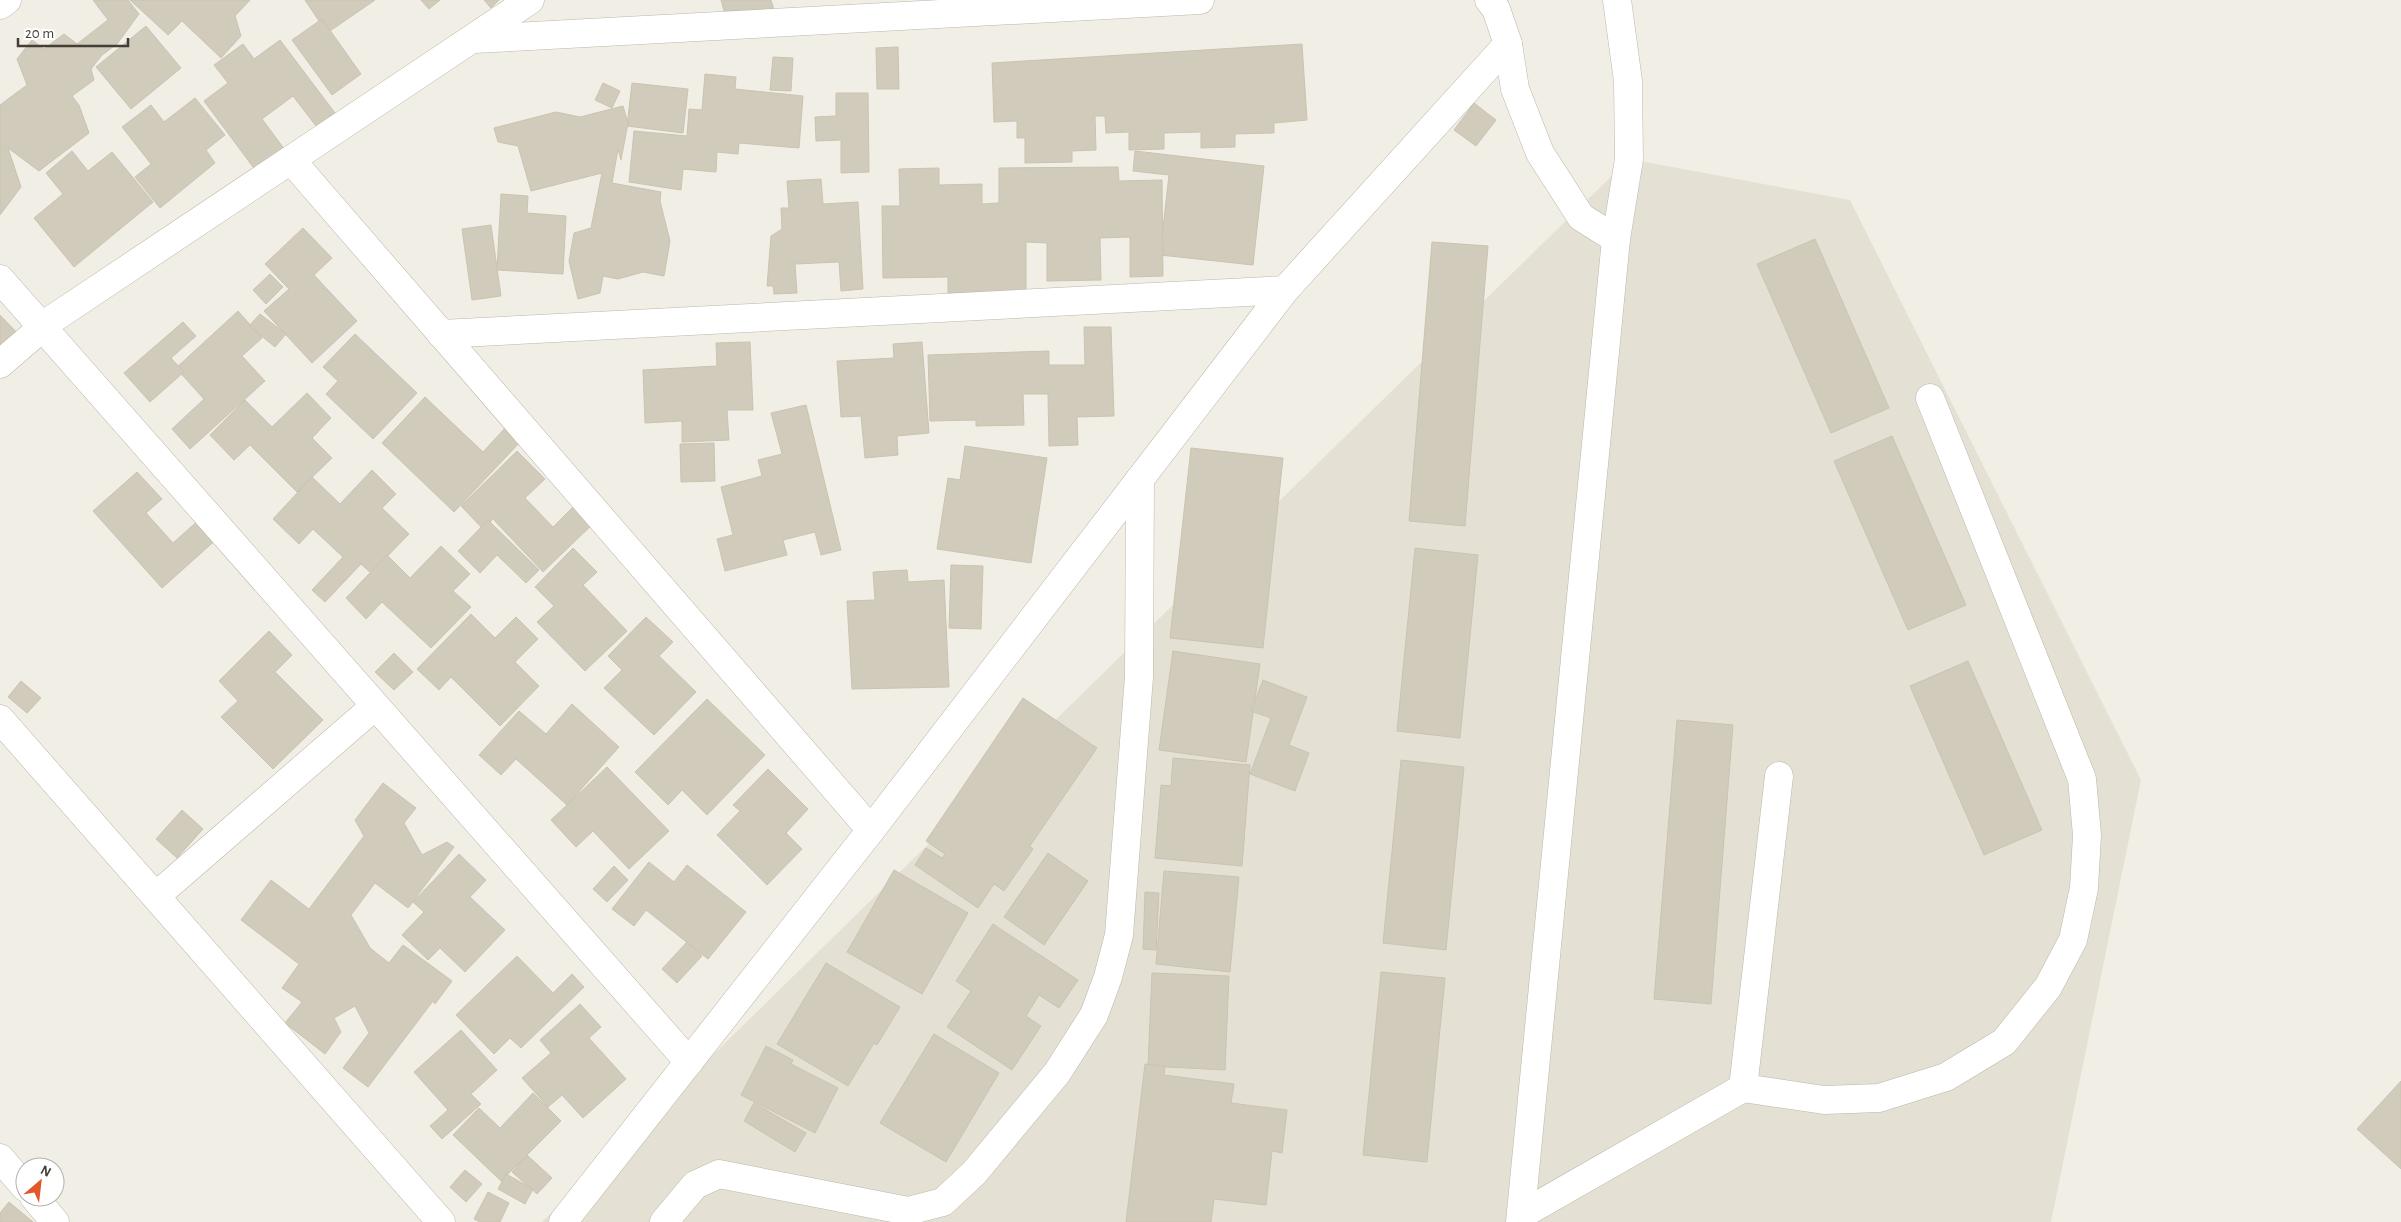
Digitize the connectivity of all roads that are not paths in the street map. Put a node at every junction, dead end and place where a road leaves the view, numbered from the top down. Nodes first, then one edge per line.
1 (7, 0) edge
2 (530, 0) edge
3 (1200, 0) edge
4 (1489, 0) edge
5 (1617, 0) edge
6 (0, 5) edge
7 (475, 38) junction
8 (1508, 44) junction
9 (291, 160) junction
10 (1616, 239) junction
11 (0, 279) edge
12 (1285, 290) junction
13 (42, 327) junction
14 (441, 334) junction
15 (0, 364) edge
16 (1930, 398) dead end
17 (1140, 479) junction
18 (375, 706) junction
19 (0, 719) edge
20 (1779, 776) dead end
21 (872, 830) junction
22 (156, 896) junction
23 (689, 1062) junction
24 (1742, 1088) junction
25 (0, 1158) edge
26 (15, 1175) edge
27 (42, 1207) edge
28 (1520, 1218) edge
29 (55, 1222) edge
30 (441, 1222) edge
31 (563, 1222) edge
32 (664, 1222) edge

1 - 6 street
2 - 7 street
3 - 7 street
4 - 8 street
5 - 10 street
7 - 9 street
8 - 10 street
8 - 12 street
9 - 13 street
9 - 14 street
10 - 28 street
11 - 13 street
12 - 14 street
12 - 17 street
13 - 15 street
13 - 18 street
14 - 21 street
16 - 24 street
17 - 21 street
17 - 32 street
18 - 22 street
18 - 23 street
19 - 22 street
20 - 24 street
21 - 23 street
22 - 30 street
23 - 31 street
24 - 28 street
25 - 26 street
27 - 29 street

